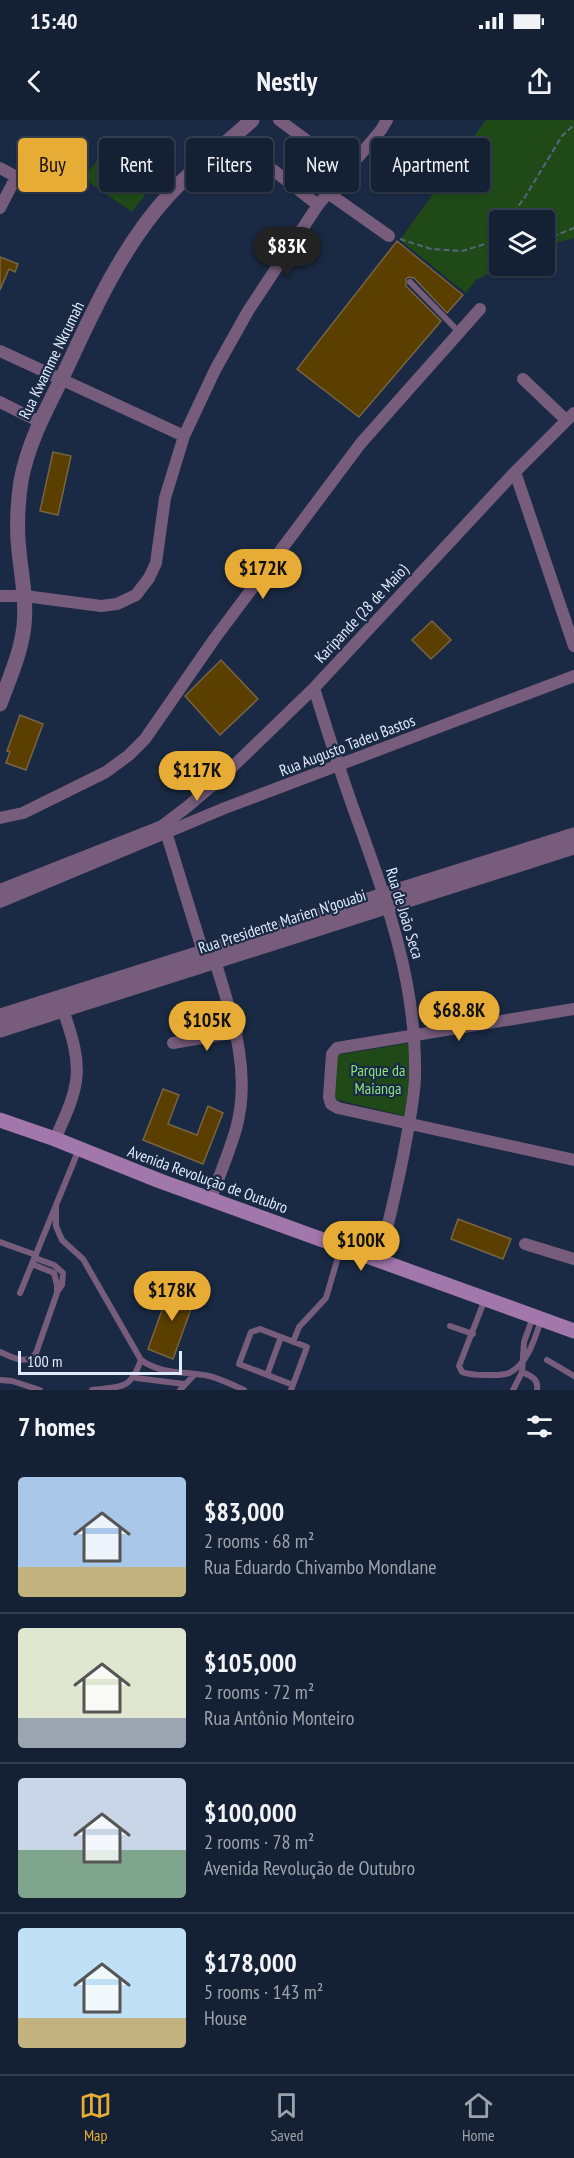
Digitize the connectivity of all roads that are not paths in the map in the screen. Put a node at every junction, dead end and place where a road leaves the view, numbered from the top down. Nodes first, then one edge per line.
1 (279, 120) edge
2 (387, 120) edge
3 (246, 122) edge
4 (232, 138) edge
5 (304, 138) edge
6 (359, 156) edge
7 (0, 168) edge
8 (273, 170) edge
9 (186, 178) edge
10 (328, 193) joint
11 (318, 205) junction
12 (0, 208) edge
13 (389, 236) road end
14 (410, 282) dead end
15 (480, 309) dead end
16 (459, 332) junction
17 (0, 351) edge
18 (523, 379) dead end
19 (61, 380) junction
20 (0, 402) edge
21 (570, 417) edge
22 (40, 422) junction
23 (184, 436) junction
24 (515, 472) junction
25 (0, 596) edge
26 (25, 596) junction
27 (574, 646) edge
28 (574, 676) edge
29 (314, 688) junction
30 (0, 704) edge
31 (338, 766) junction
32 (220, 779) junction
33 (225, 808) junction
34 (0, 818) edge
35 (164, 829) junction
36 (574, 835) edge
37 (574, 848) edge
38 (0, 890) edge
39 (386, 900) junction
40 (0, 902) edge
41 (209, 957) junction
42 (574, 1009) edge
43 (63, 1010) junction
44 (0, 1016) edge
45 (0, 1030) edge
46 (237, 1032) junction
47 (414, 1034) junction
48 (173, 1043) dead end
49 (0, 1119) edge
50 (409, 1124) junction
51 (56, 1139) junction
52 (79, 1148) junction
53 (574, 1160) edge
54 (211, 1199) junction
55 (56, 1206) junction
56 (0, 1242) edge
57 (525, 1244) dead end
58 (341, 1246) junction
59 (34, 1259) junction
60 (574, 1259) edge
61 (379, 1261) junction
62 (20, 1293) dead end
63 (485, 1299) junction
64 (537, 1318) junction
65 (450, 1326) dead end
66 (574, 1331) edge
67 (473, 1334) junction
68 (281, 1337) junction
69 (293, 1342) junction
70 (0, 1352) edge
71 (547, 1359) dead end
72 (141, 1360) junction
73 (523, 1361) junction
74 (522, 1372) junction
75 (194, 1375) junction
76 (267, 1375) junction
77 (574, 1376) edge
78 (136, 1378) junction
79 (0, 1380) edge
80 (182, 1387) edge
81 (292, 1387) edge
82 (233, 1388) edge
83 (40, 1390) edge
84 (92, 1390) edge
85 (120, 1390) edge
86 (244, 1390) edge
87 (513, 1390) edge
88 (537, 1390) edge

1 - 5 street
2 - 6 street
3 - 4 street, Rua Kwamme Nkrumah
7 - 12 street
8 - 11 street
9 - 19 street, Rua Kwamme Nkrumah
10 - 11 street
10 - 13 street
11 - 23 street
14 - 16 lane
15 - 16 street
16 - 34 street
17 - 19 street
18 - 21 street
19 - 22 street, Rua Kwamme Nkrumah
19 - 23 street
20 - 22 street
21 - 24 street, Karipande (28 de Maio)
22 - 26 street, Rua Kwamme Nkrumah
23 - 26 street
24 - 27 street
24 - 29 street, Karipande (28 de Maio)
25 - 26 street
26 - 30 street, Rua Kwamme Nkrumah
28 - 31 street, Rua Augusto Tadeu Bastos
29 - 31 street, Rua de João Seca
29 - 32 street, Karipande (28 de Maio)
31 - 33 street, Rua Augusto Tadeu Bastos
31 - 39 street, Rua de João Seca
32 - 33 street
32 - 35 street, Karipande (28 de Maio)
33 - 35 street, Rua Augusto Tadeu Bastos
35 - 38 street, Rua Augusto Tadeu Bastos
35 - 40 street, Rua Augusto Tadeu Bastos
35 - 41 street
36 - 39 street, Rua Presidente Marien N'gouabi
37 - 39 street, Rua Presidente Marien N'gouabi
39 - 41 street, Rua Presidente Marien N'gouabi
39 - 47 street, Rua de João Seca
41 - 43 street, Rua Presidente Marien N'gouabi
41 - 44 street, Rua Presidente Marien N'gouabi
41 - 46 street
42 - 47 street
43 - 45 street, Rua Presidente Marien N'gouabi
43 - 51 street
46 - 48 street
46 - 54 street
47 - 50 street, Rua de João Seca
47 - 50 street
49 - 51 main road, Avenida Revolução de Outubro
50 - 53 street
50 - 61 street, Rua de João Seca
51 - 52 main road, Avenida Revolução de Outubro
52 - 54 main road, Avenida Revolução de Outubro
52 - 55 lane
54 - 58 main road, Avenida Revolução de Outubro
55 - 59 lane
55 - 72 lane
56 - 59 lane
57 - 60 street
58 - 61 main road, Avenida Revolução de Outubro
58 - 69 lane
59 - 62 lane
59 - 70 lane
61 - 63 main road, Avenida Revolução de Outubro
63 - 64 main road, Avenida Revolução de Outubro
63 - 67 lane
64 - 66 main road, Avenida Revolução de Outubro
64 - 73 lane
65 - 67 lane
67 - 73 lane
68 - 69 lane
68 - 76 lane
68 - 76 lane
69 - 81 lane
71 - 77 lane
72 - 75 lane
72 - 78 lane
73 - 74 lane
74 - 87 lane
74 - 88 lane
75 - 80 lane
75 - 82 lane
76 - 81 lane
78 - 80 lane
78 - 85 lane
79 - 83 lane
82 - 86 lane
84 - 85 lane

